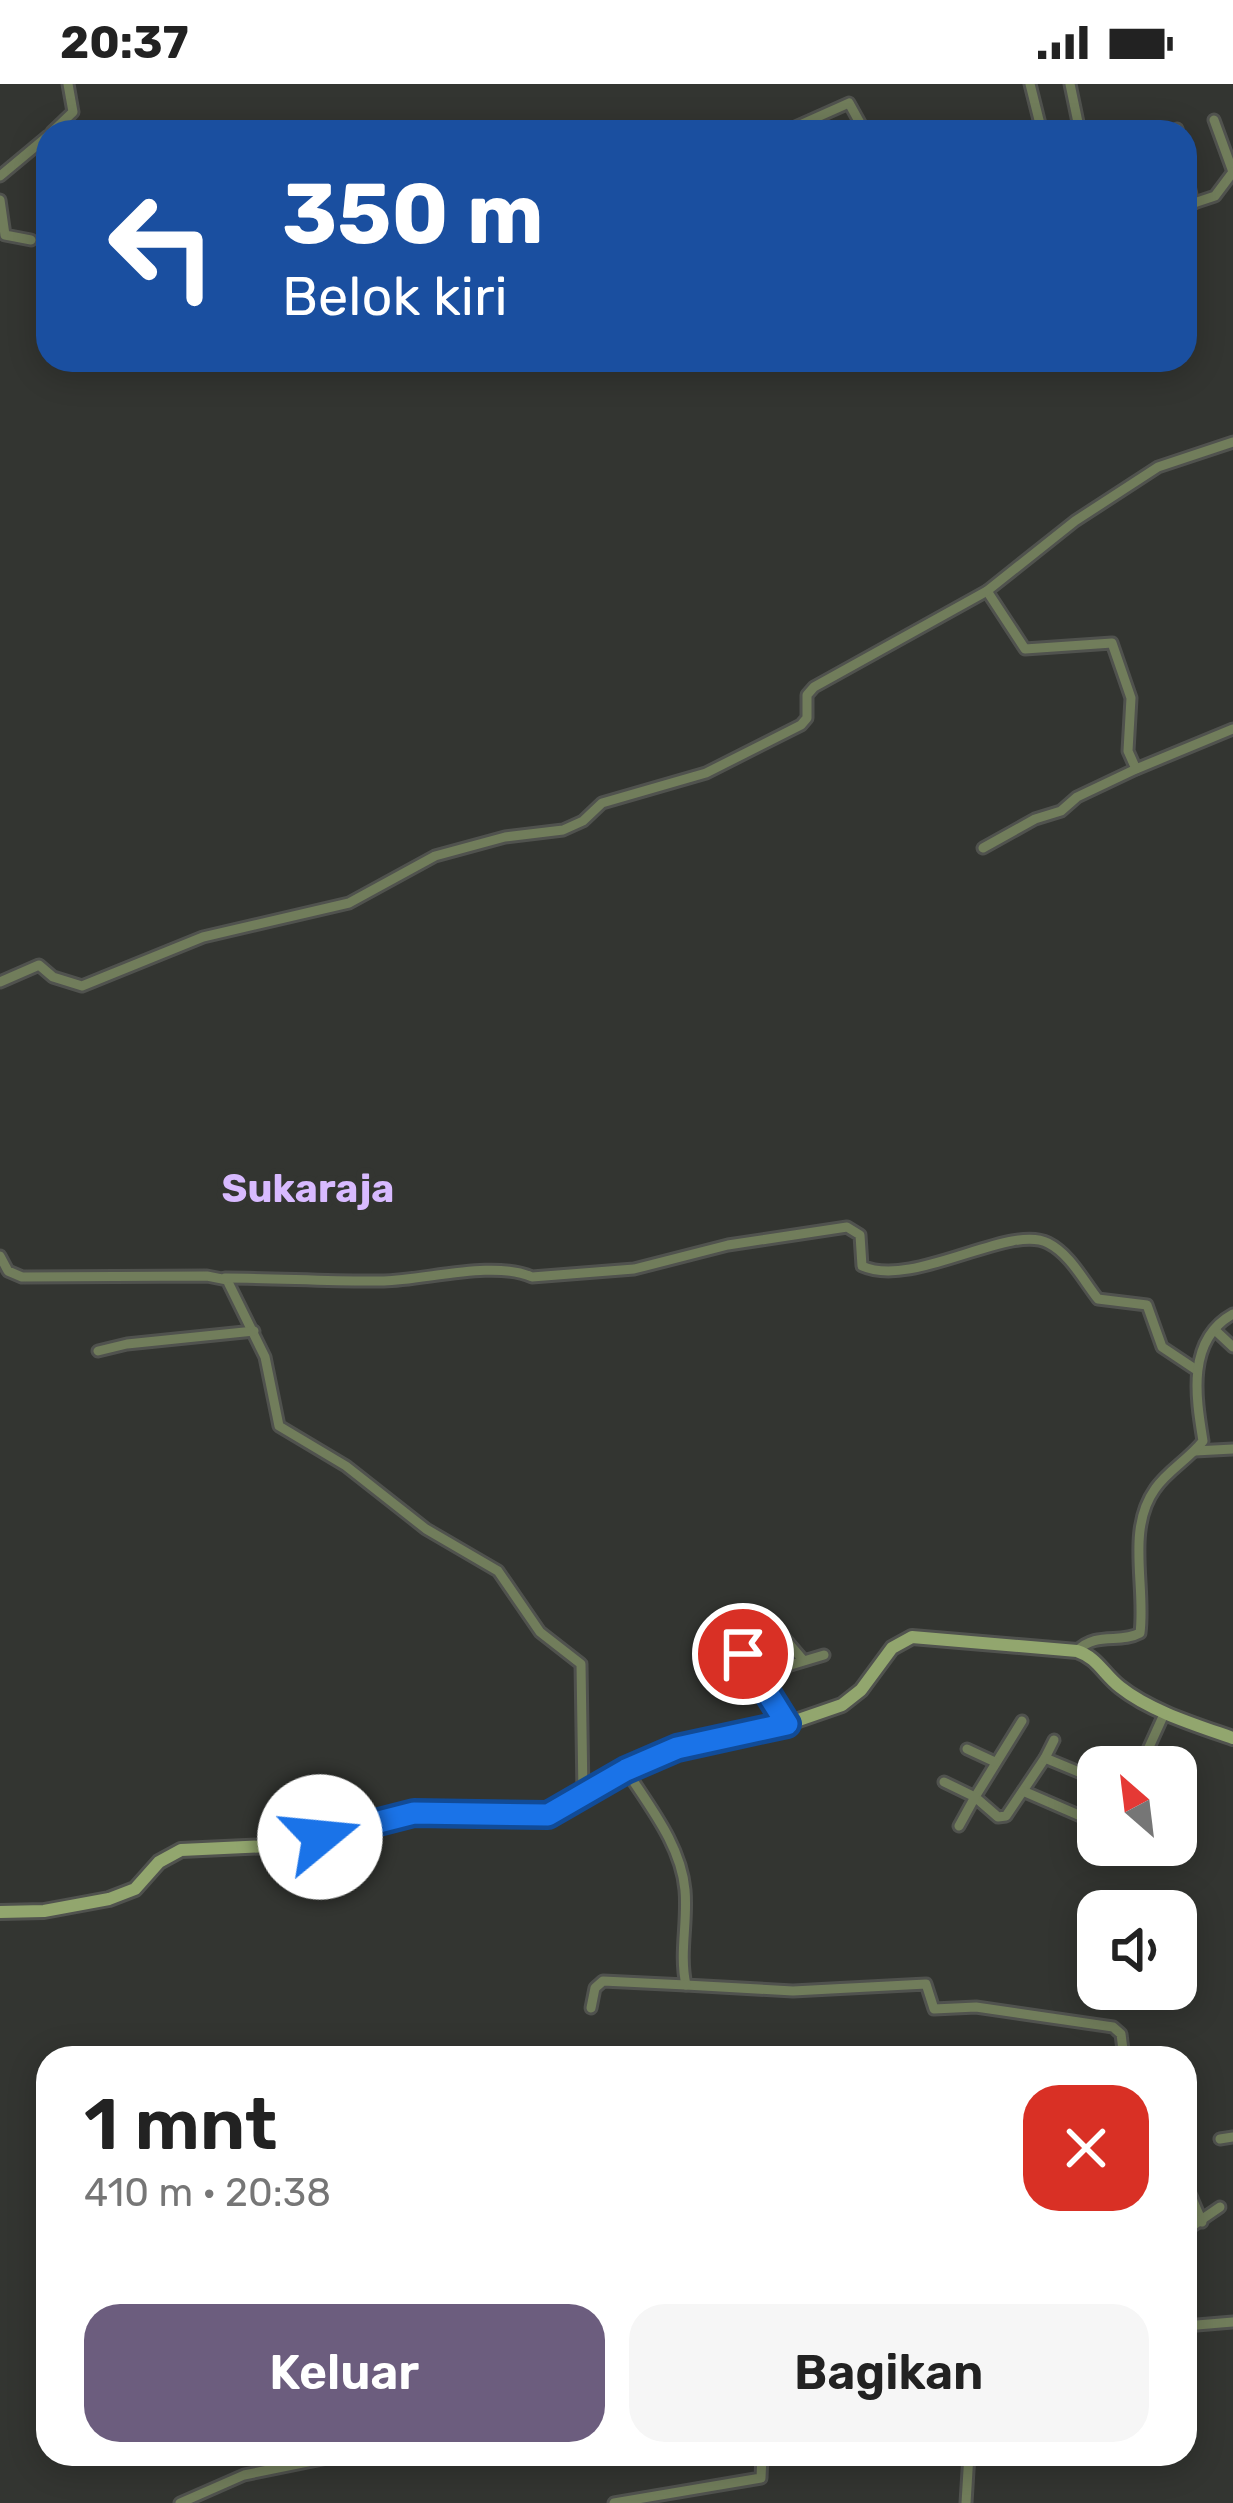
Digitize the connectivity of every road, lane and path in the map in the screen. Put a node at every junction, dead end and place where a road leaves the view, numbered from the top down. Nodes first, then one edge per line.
1 (68, 84) edge
2 (1030, 84) edge
3 (1070, 84) edge
4 (65, 120) edge
5 (811, 120) edge
6 (858, 120) edge
7 (1039, 120) edge
8 (1078, 120) edge
9 (1214, 120) dead end
10 (36, 146) edge
11 (1233, 172) edge
12 (0, 176) edge
13 (0, 200) edge
14 (1197, 202) edge
15 (31, 240) dead end
16 (1233, 442) edge
17 (987, 591) junction
18 (1233, 729) edge
19 (1136, 769) junction
20 (983, 848) dead end
21 (0, 982) edge
22 (0, 1256) edge
23 (225, 1278) junction
24 (1233, 1315) edge
25 (254, 1331) junction
26 (1216, 1331) junction
27 (1233, 1347) edge
28 (98, 1351) dead end
29 (1196, 1369) junction
30 (1233, 1449) edge
31 (1195, 1451) junction
32 (773, 1625) dead end
33 (1077, 1651) junction
34 (743, 1654) dead end
35 (824, 1654) dead end
36 (803, 1660) junction
37 (758, 1675) junction
38 (1166, 1711) junction
39 (1022, 1721) dead end
40 (787, 1724) junction
41 (1233, 1738) edge
42 (1054, 1740) dead end
43 (1150, 1746) edge
44 (967, 1749) dead end
45 (1045, 1758) junction
46 (995, 1762) junction
47 (626, 1770) junction
48 (1077, 1771) edge
49 (944, 1782) dead end
50 (1023, 1791) junction
51 (583, 1795) junction
52 (975, 1797) junction
53 (1077, 1814) edge
54 (959, 1826) dead end
55 (0, 1912) edge
56 (686, 1985) junction
57 (592, 2008) dead end
58 (1122, 2046) edge
59 (1233, 2137) edge
60 (1220, 2139) dead end
61 (1220, 2207) dead end
62 (1197, 2210) edge
63 (1202, 2222) junction
64 (1197, 2225) edge
65 (1233, 2322) edge
66 (1197, 2325) edge
67 (288, 2466) edge
68 (761, 2466) edge
69 (968, 2466) edge
70 (180, 2503) edge
71 (614, 2503) edge
72 (966, 2503) edge

1 - 4 street
2 - 7 street
3 - 8 street
5 - 6 street
9 - 11 street
10 - 12 street
11 - 14 street
13 - 15 street
16 - 17 street
17 - 19 street
17 - 21 street
18 - 19 street
19 - 20 street
22 - 23 street
23 - 25 street
23 - 29 street
24 - 26 street
25 - 28 street
25 - 51 street
26 - 27 street
26 - 29 street
29 - 31 street
30 - 31 street
31 - 33 street
32 - 36 street
33 - 38 main road
33 - 40 main road
34 - 37 street
35 - 36 street
36 - 37 street
37 - 40 street
38 - 41 main road
38 - 43 street
39 - 46 street
40 - 47 main road
42 - 45 street
44 - 46 street
45 - 48 street
45 - 50 street
46 - 52 street
47 - 51 main road
47 - 56 street
49 - 52 street
50 - 52 street
50 - 53 street
51 - 55 main road
52 - 54 street
56 - 57 street
56 - 58 street
59 - 60 street
61 - 63 street
62 - 63 street
63 - 64 street
65 - 66 street
67 - 70 street
68 - 71 street
69 - 72 street

